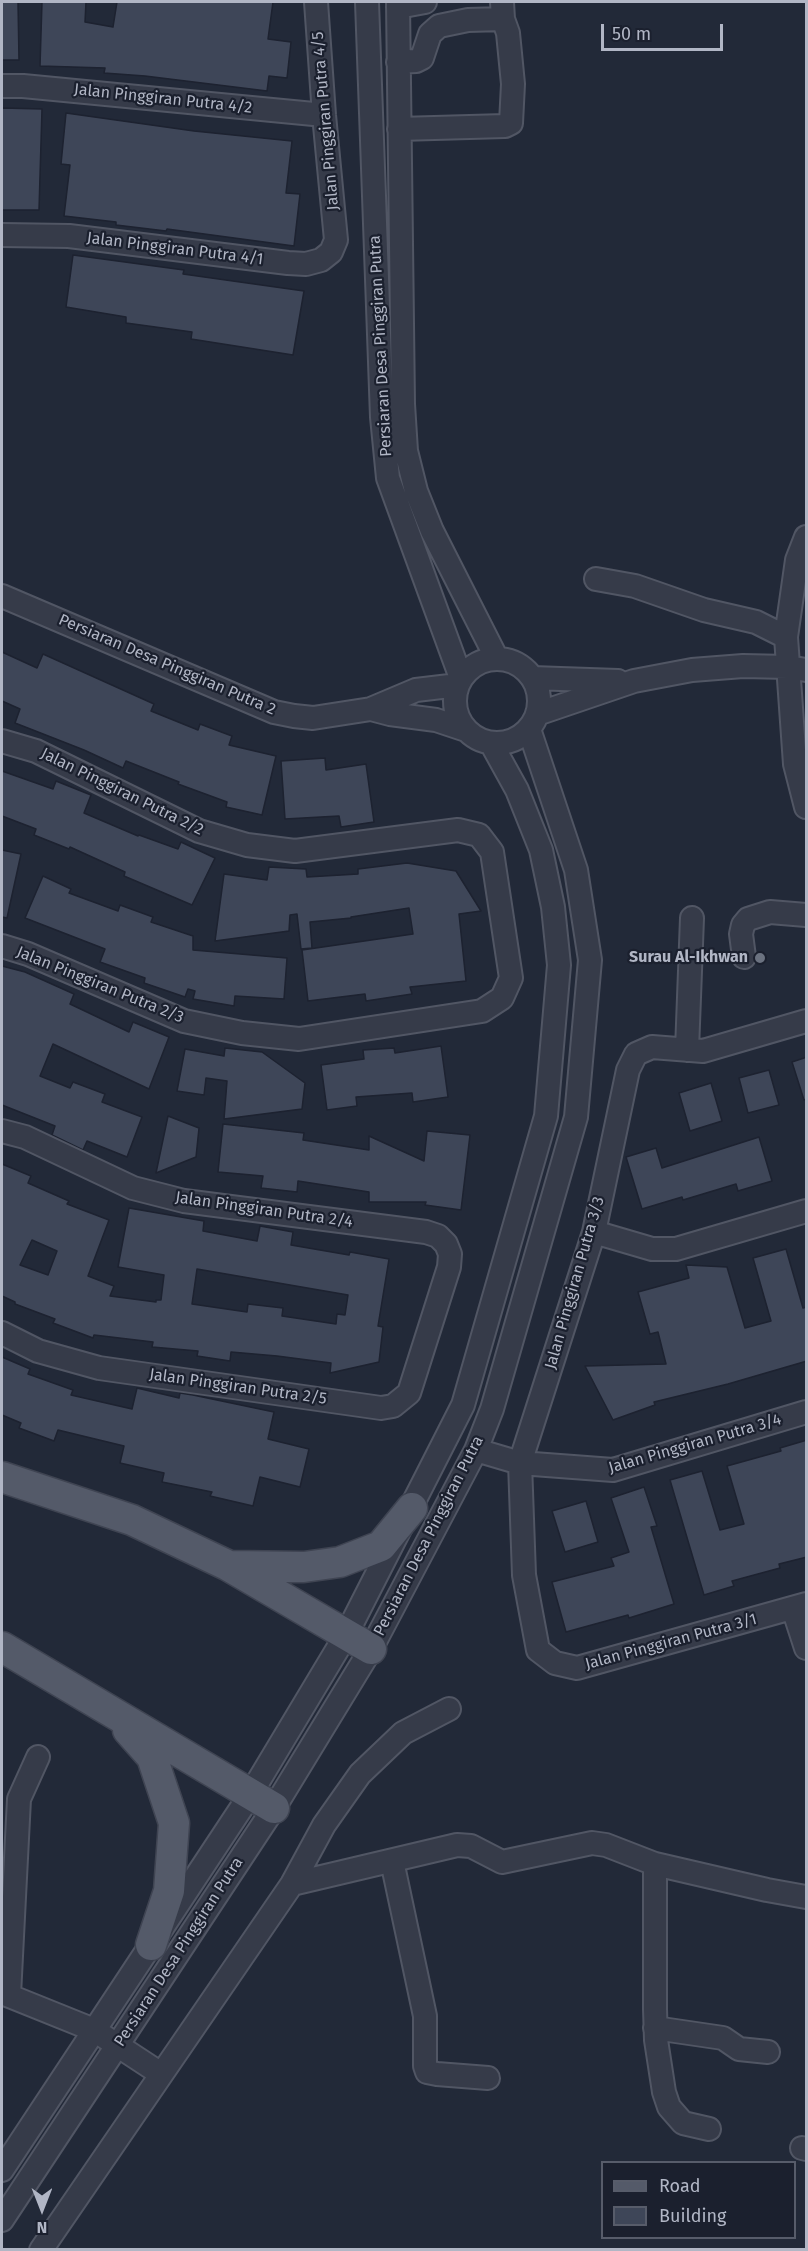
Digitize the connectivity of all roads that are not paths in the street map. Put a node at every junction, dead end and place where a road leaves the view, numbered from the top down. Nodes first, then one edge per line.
1 (316, 2) edge
2 (367, 2) edge
3 (425, 2) edge
4 (398, 4) edge
5 (502, 10) edge
6 (398, 62) junction
7 (2, 86) edge
8 (324, 115) junction
9 (399, 129) junction
10 (2, 235) edge
11 (336, 240) joint
12 (807, 537) edge
13 (596, 579) dead end
14 (2, 596) edge
15 (786, 637) junction
16 (497, 659) junction
17 (797, 669) edge
18 (532, 678) junction
19 (460, 681) junction
20 (634, 681) junction
21 (371, 709) junction
22 (533, 721) junction
23 (466, 730) junction
24 (2, 741) edge
25 (491, 743) junction
26 (807, 807) edge
27 (501, 915) joint
28 (807, 915) edge
29 (692, 918) dead end
30 (2, 946) edge
31 (744, 957) dead end
32 (807, 1021) edge
33 (687, 1050) junction
34 (2, 1131) edge
35 (807, 1211) edge
36 (594, 1232) junction
37 (429, 1330) joint
38 (2, 1333) edge
39 (807, 1412) edge
40 (476, 1450) junction
41 (520, 1463) junction
42 (2, 1477) edge
43 (412, 1508) junction
44 (227, 1565) junction
45 (800, 1606) edge
46 (359, 1642) junction
47 (2, 1647) edge
48 (807, 1648) edge
49 (538, 1650) joint
50 (106, 1707) junction
51 (449, 1709) dead end
52 (38, 1757) dead end
53 (262, 1801) junction
54 (392, 1861) junction
55 (655, 1864) junction
56 (292, 1884) junction
57 (807, 1897) edge
58 (151, 1945) junction
59 (5, 1994) edge
60 (656, 2028) junction
61 (94, 2030) junction
62 (117, 2045) junction
63 (768, 2052) dead end
64 (161, 2074) junction
65 (488, 2078) dead end
66 (709, 2129) dead end
67 (2, 2170) edge
68 (2, 2220) edge
69 (41, 2250) edge

1 - 8 street, Jalan Pinggiran Putra 4/5
2 - 19 street, Persiaran Desa Pinggiran Putra
3 - 4 street
4 - 6 street, Persiaran Desa Pinggiran Putra
5 - 6 street
5 - 9 street
6 - 9 street, Persiaran Desa Pinggiran Putra
7 - 8 street, Jalan Pinggiran Putra 4/2
8 - 11 street, Jalan Pinggiran Putra 4/5
9 - 16 street, Persiaran Desa Pinggiran Putra
10 - 11 street, Jalan Pinggiran Putra 4/1
12 - 15 street
13 - 15 street
14 - 21 street, Persiaran Desa Pinggiran Putra 2
15 - 17 street
16 - 18 street
16 - 19 street
17 - 20 street
17 - 26 street
18 - 20 street
18 - 22 street
19 - 21 street, Persiaran Desa Pinggiran Putra 2
19 - 23 street
20 - 22 street
21 - 23 street, Persiaran Desa Pinggiran Putra 2
22 - 25 street
22 - 40 street, Persiaran Desa Pinggiran Putra
23 - 25 street
24 - 27 street, Jalan Pinggiran Putra 2/2
25 - 43 street, Persiaran Desa Pinggiran Putra
27 - 30 street, Jalan Pinggiran Putra 2/3
28 - 31 street
29 - 33 street
32 - 33 street, Jalan Pinggiran Putra 3/3
33 - 36 street, Jalan Pinggiran Putra 3/3
34 - 37 street, Jalan Pinggiran Putra 2/4
35 - 36 street
36 - 41 street, Jalan Pinggiran Putra 3/3
37 - 38 street, Jalan Pinggiran Putra 2/5
39 - 41 street, Jalan Pinggiran Putra 3/4
40 - 41 street, Jalan Pinggiran Putra 3/4
40 - 46 street, Persiaran Desa Pinggiran Putra
41 - 49 street, Jalan Pinggiran Putra 3/3
42 - 44 main road
43 - 44 main road
43 - 46 street, Persiaran Desa Pinggiran Putra
44 - 46 main road
45 - 48 street
45 - 49 street, Jalan Pinggiran Putra 3/1
46 - 53 street, Persiaran Desa Pinggiran Putra
47 - 50 main road
50 - 53 main road
50 - 58 main road
51 - 56 street
52 - 59 street
53 - 58 street, Persiaran Desa Pinggiran Putra
53 - 62 street, Persiaran Desa Pinggiran Putra
54 - 55 street
54 - 56 street
54 - 65 street
55 - 57 street
55 - 60 street
56 - 64 street
58 - 61 street, Persiaran Desa Pinggiran Putra
59 - 61 street
60 - 63 street
60 - 66 street
61 - 62 street
61 - 67 street, Persiaran Desa Pinggiran Putra
62 - 64 street
62 - 68 street, Persiaran Desa Pinggiran Putra
64 - 69 street

